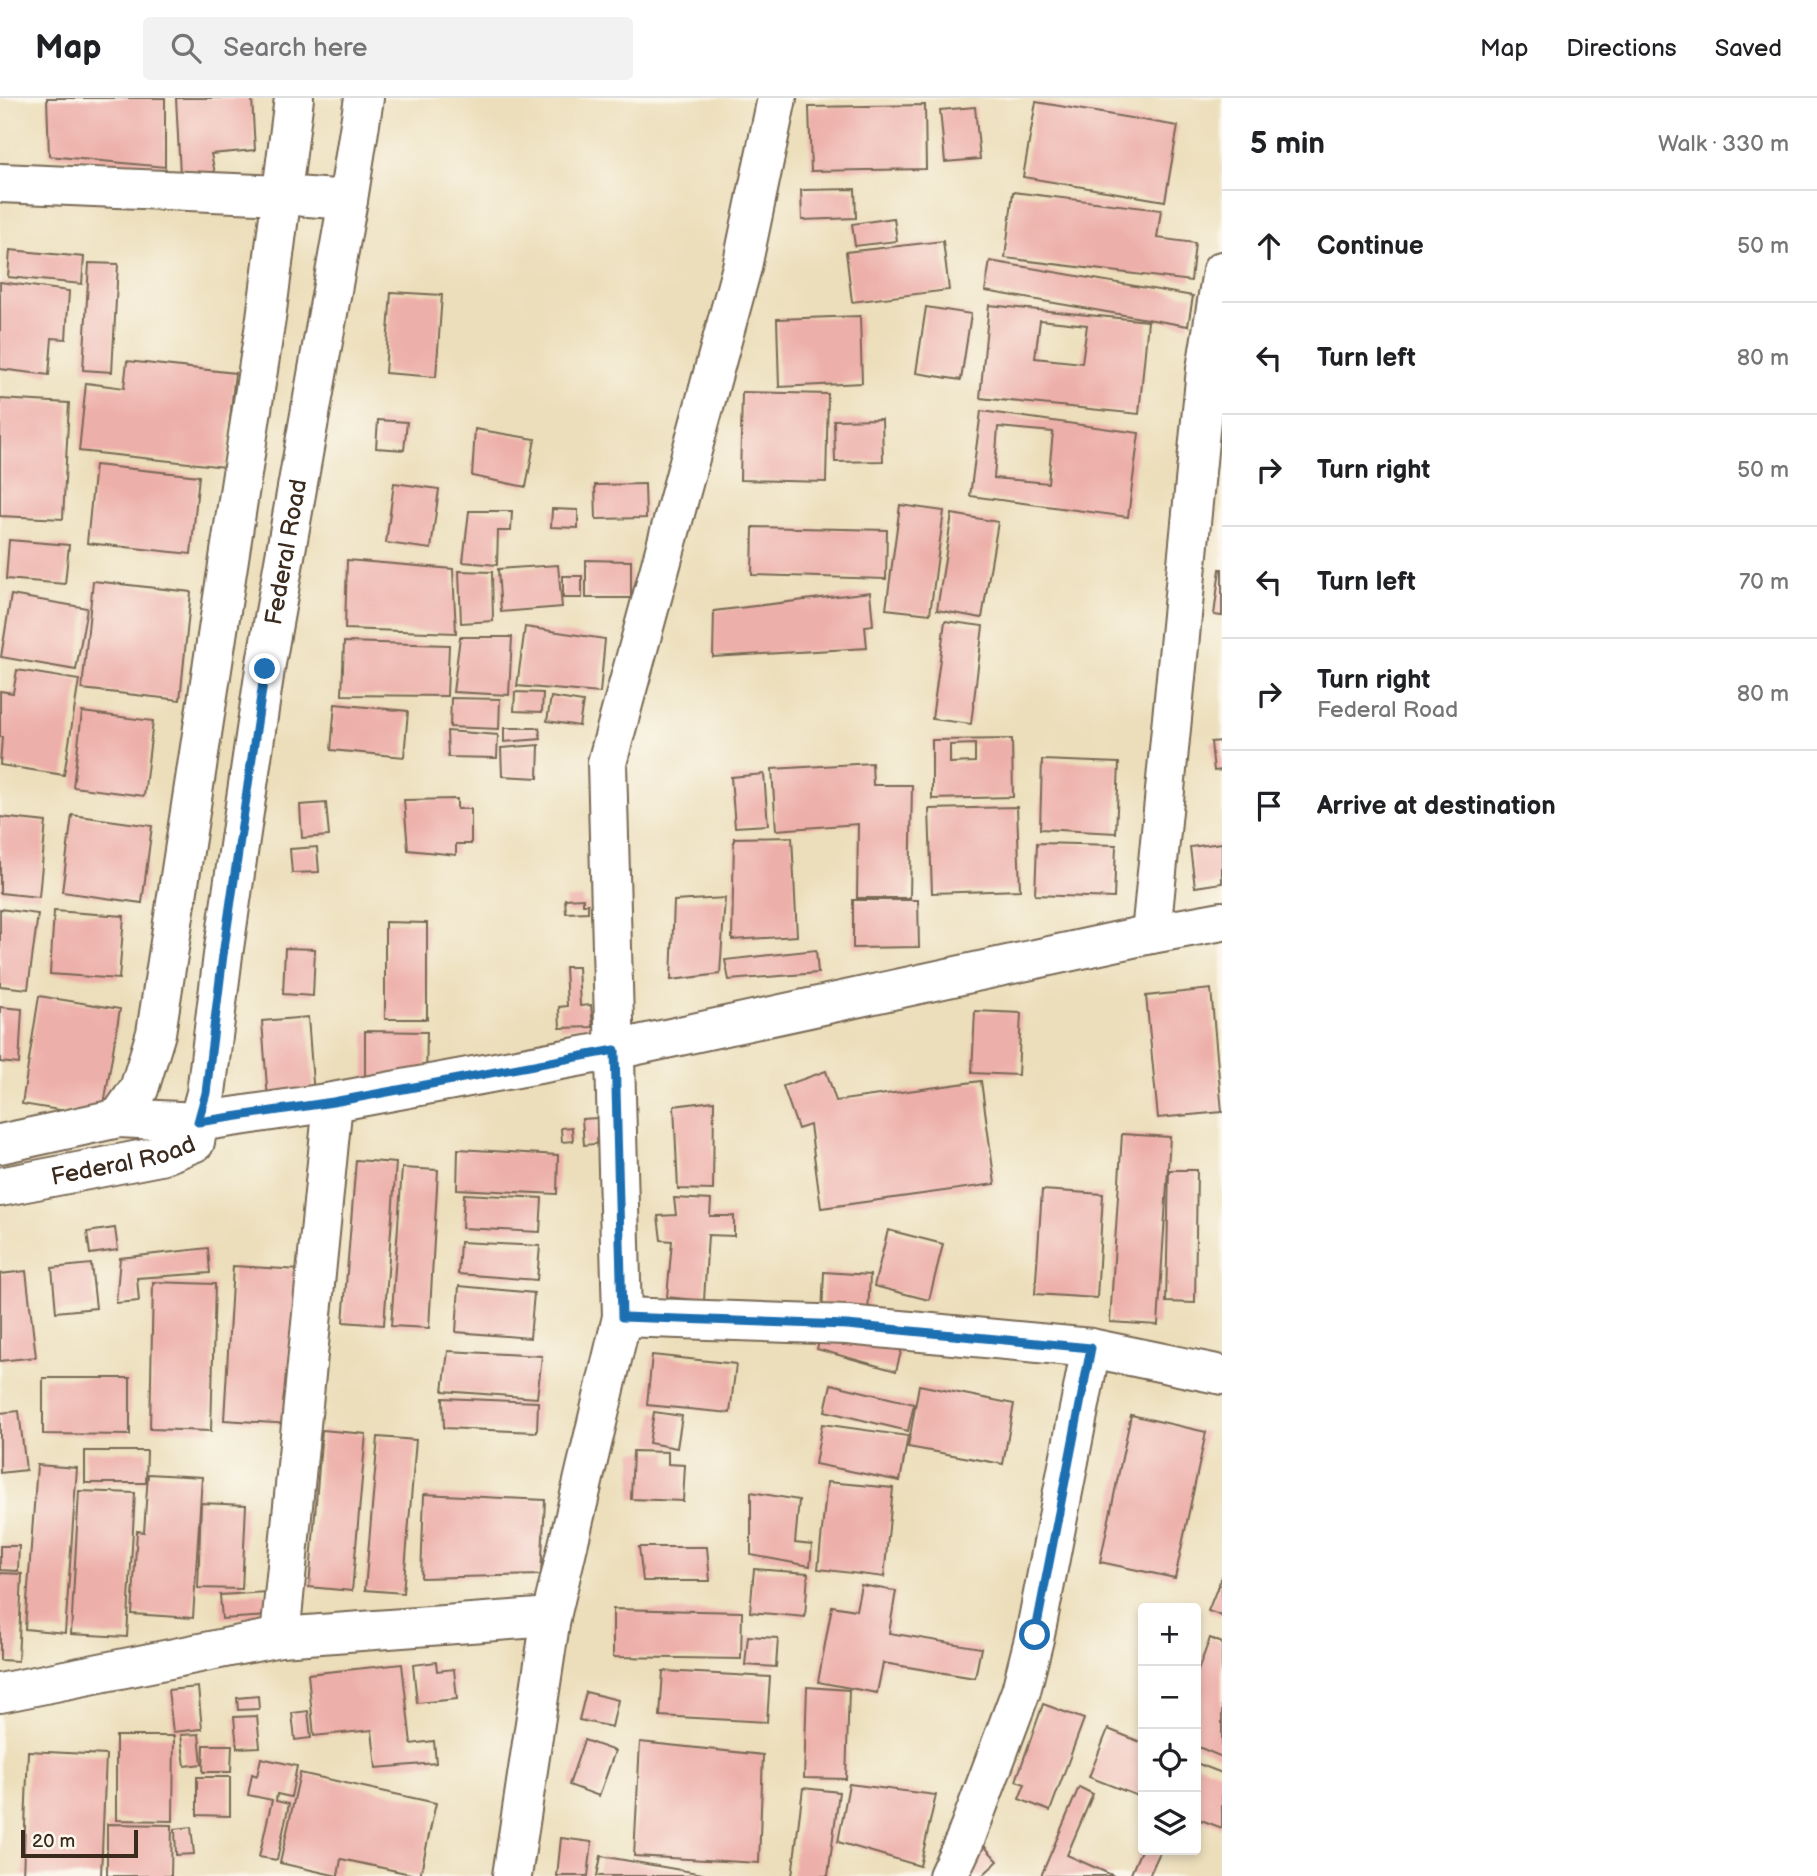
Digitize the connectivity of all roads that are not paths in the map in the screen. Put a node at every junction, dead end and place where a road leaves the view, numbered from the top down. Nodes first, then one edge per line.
1 (294, 98) edge
2 (364, 98) edge
3 (777, 98) edge
4 (0, 183) edge
5 (282, 195) junction
6 (348, 201) junction
7 (1222, 271) edge
8 (1222, 921) edge
9 (1151, 934) junction
10 (615, 1050) junction
11 (333, 1102) junction
12 (119, 1118) junction
13 (198, 1122) junction
14 (0, 1144) edge
15 (0, 1187) edge
16 (622, 1317) junction
17 (1091, 1348) junction
18 (1222, 1375) edge
19 (551, 1617) junction
20 (280, 1637) junction
21 (0, 1693) edge
22 (512, 1876) edge
23 (948, 1876) edge

1 - 5 street, Federal Road
2 - 6 street, Federal Road
3 - 10 street
4 - 5 street
5 - 6 street
5 - 12 street, Federal Road
6 - 13 street, Federal Road
7 - 9 street
8 - 9 street
9 - 10 street
10 - 11 street
10 - 16 street
11 - 13 street
11 - 20 street
12 - 13 street
12 - 14 street, Federal Road
13 - 15 street, Federal Road
16 - 17 street
16 - 19 street
17 - 18 street
17 - 23 street
19 - 20 street
19 - 22 street
20 - 21 street

